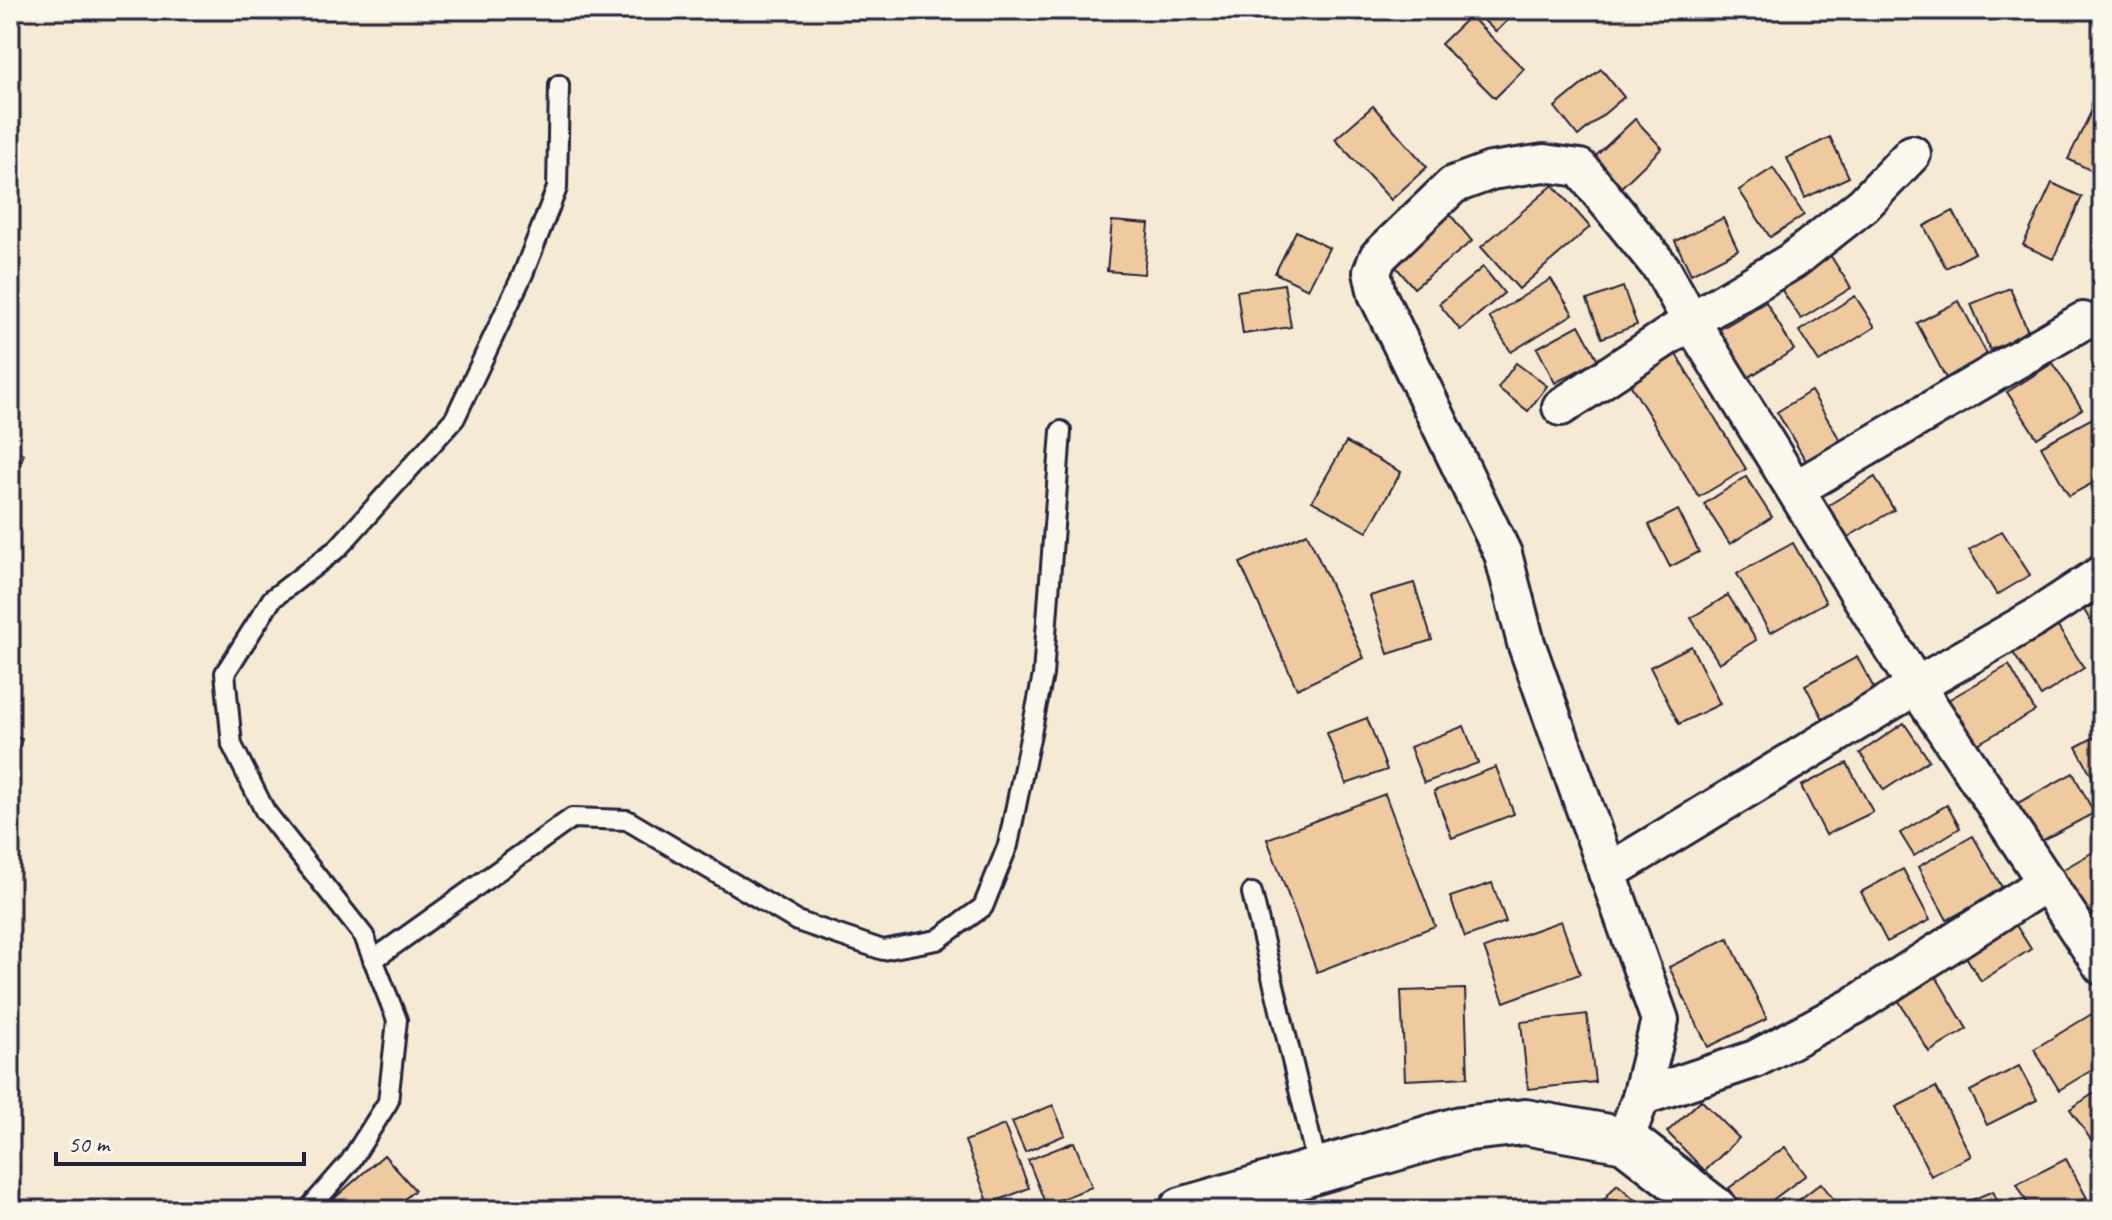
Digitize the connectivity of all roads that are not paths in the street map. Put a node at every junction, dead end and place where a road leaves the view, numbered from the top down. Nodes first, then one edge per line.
1 (559, 85) dead end
2 (1912, 154) dead end
3 (1691, 321) junction
4 (2083, 321) dead end
5 (1561, 407) dead end
6 (1061, 431) dead end
7 (1796, 489) junction
8 (2102, 574) edge
9 (1916, 686) junction
10 (1607, 873) junction
11 (2047, 882) junction
12 (1252, 893) dead end
13 (373, 960) junction
14 (2102, 966) edge
15 (1641, 1097) junction
16 (1625, 1140) junction
17 (1318, 1169) junction
18 (308, 1210) edge
19 (1182, 1210) edge
20 (1715, 1210) edge

1 - 13 lane
2 - 3 street
3 - 5 street
3 - 7 street
3 - 10 street
4 - 7 street
6 - 13 lane
7 - 9 street
8 - 9 street
9 - 10 street
9 - 11 street
10 - 15 street
11 - 14 street
11 - 15 street
12 - 17 lane
13 - 18 lane
15 - 16 street
16 - 17 street
16 - 20 street
17 - 19 street

